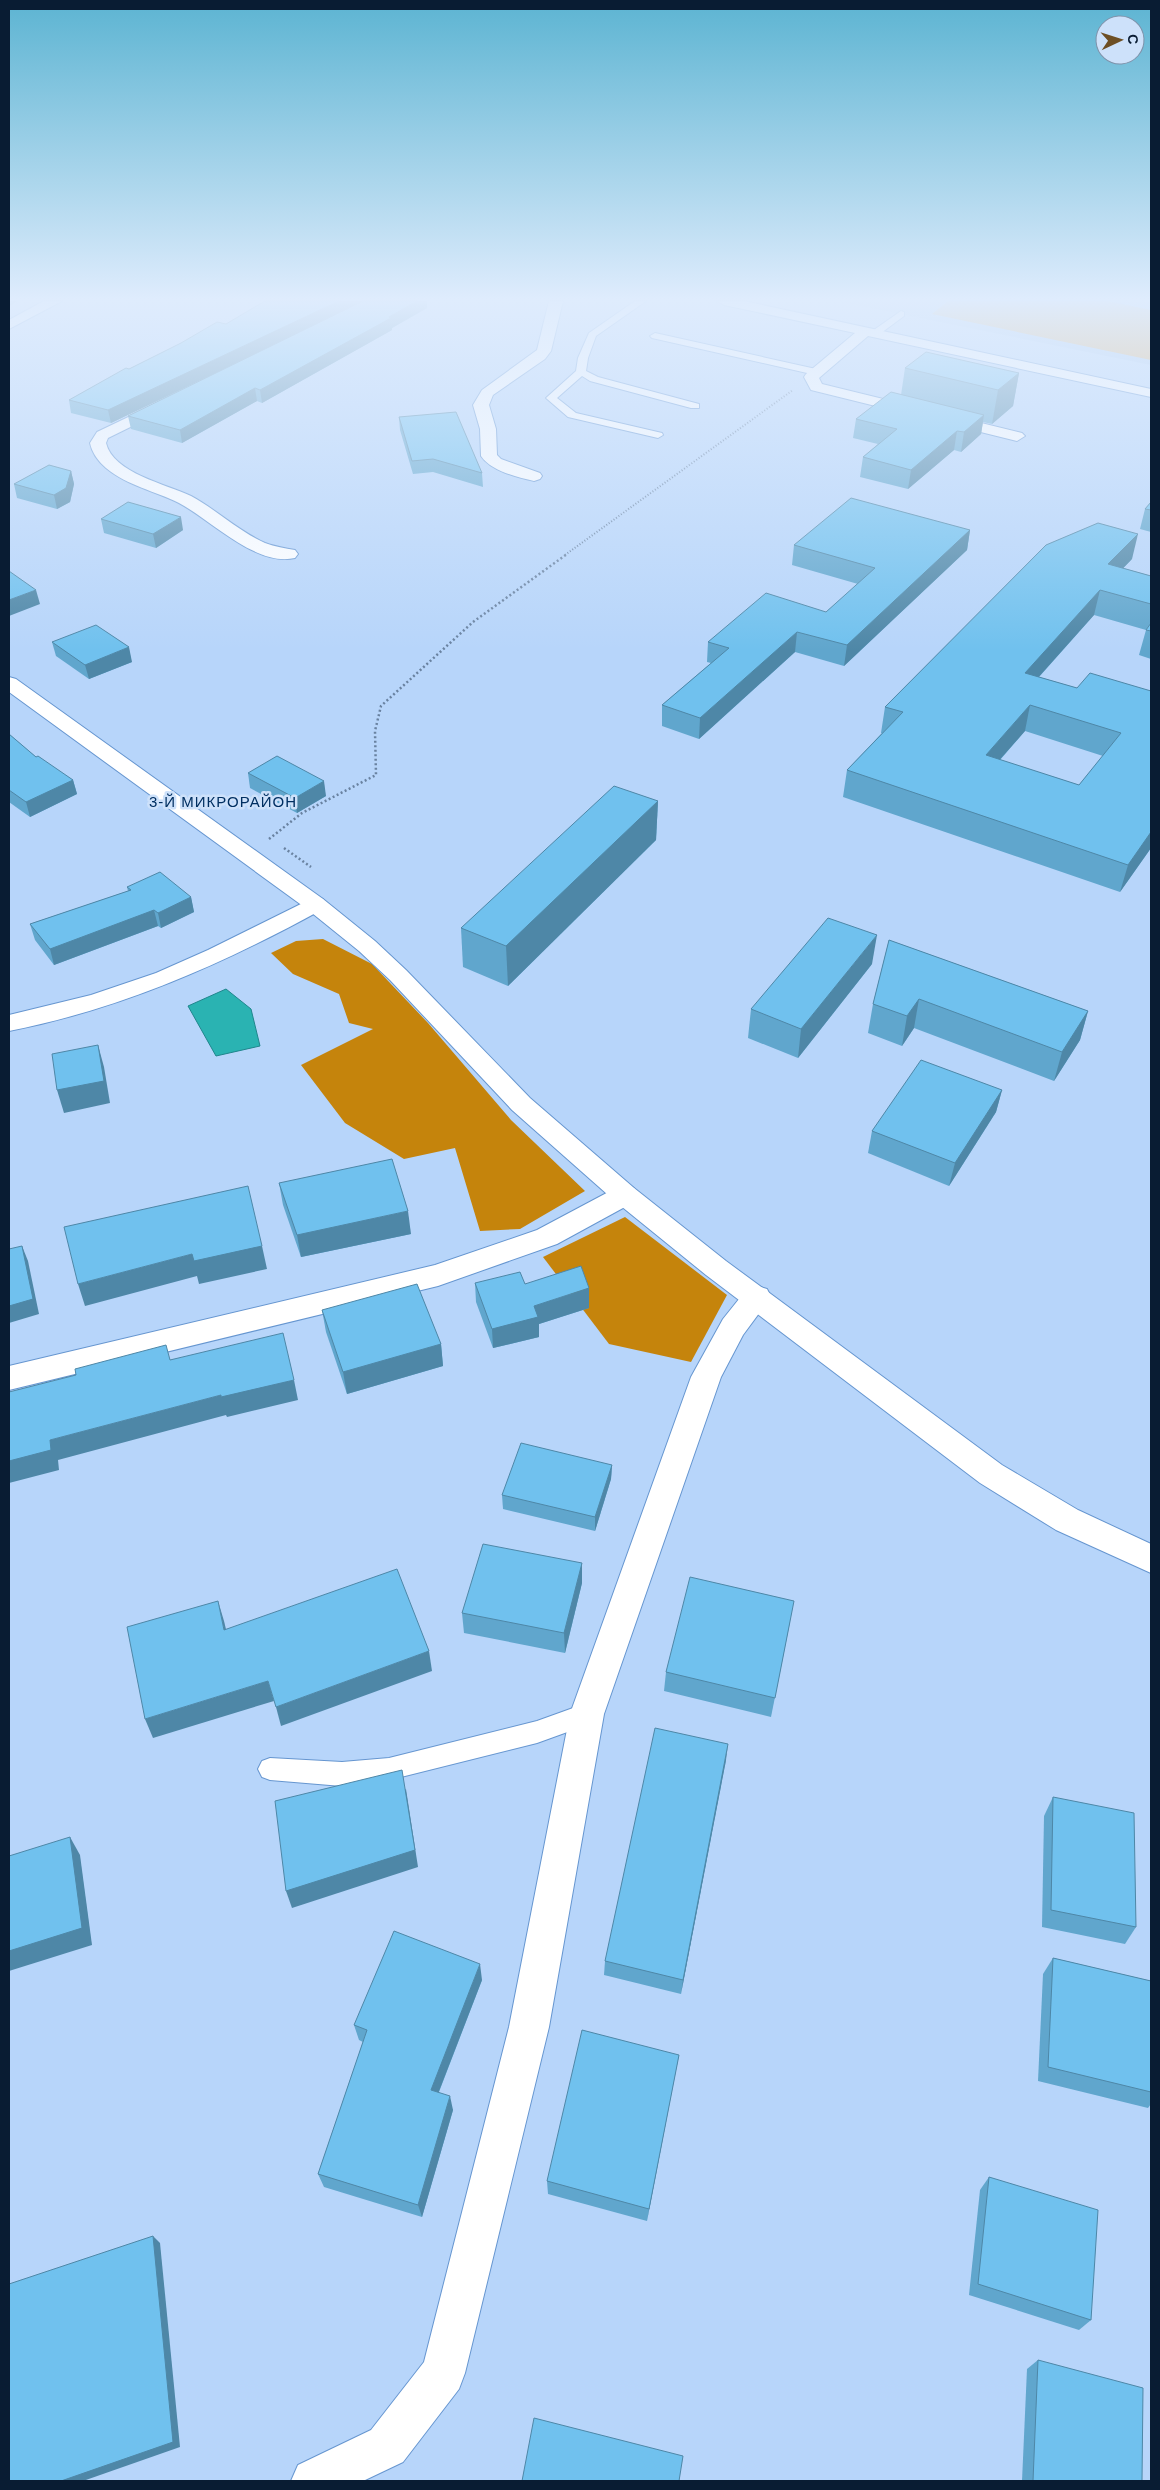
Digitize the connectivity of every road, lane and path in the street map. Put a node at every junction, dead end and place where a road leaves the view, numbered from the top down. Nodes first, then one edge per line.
1 (139, 417) edge
2 (485, 417) edge
3 (581, 417) edge
4 (755, 417) edge
5 (940, 417) edge
6 (658, 435) dead end
7 (1017, 436) dead end
8 (534, 476) dead end
9 (289, 554) dead end
10 (9, 683) edge
11 (276, 844) dead end
12 (284, 848) dead end
13 (315, 904) junction
14 (9, 1023) edge
15 (625, 1195) junction
16 (757, 1297) junction
17 (9, 1378) edge
18 (1151, 1560) edge
19 (587, 1714) junction
20 (270, 1769) dead end
21 (314, 2481) edge

1 - 9 street
2 - 8 street
3 - 6 lane
4 - 11 path
5 - 7 street
10 - 13 street
12 - 13 path
13 - 14 street
13 - 15 street
15 - 16 street
15 - 17 street
16 - 18 street
16 - 19 street
19 - 20 lane
19 - 21 street

